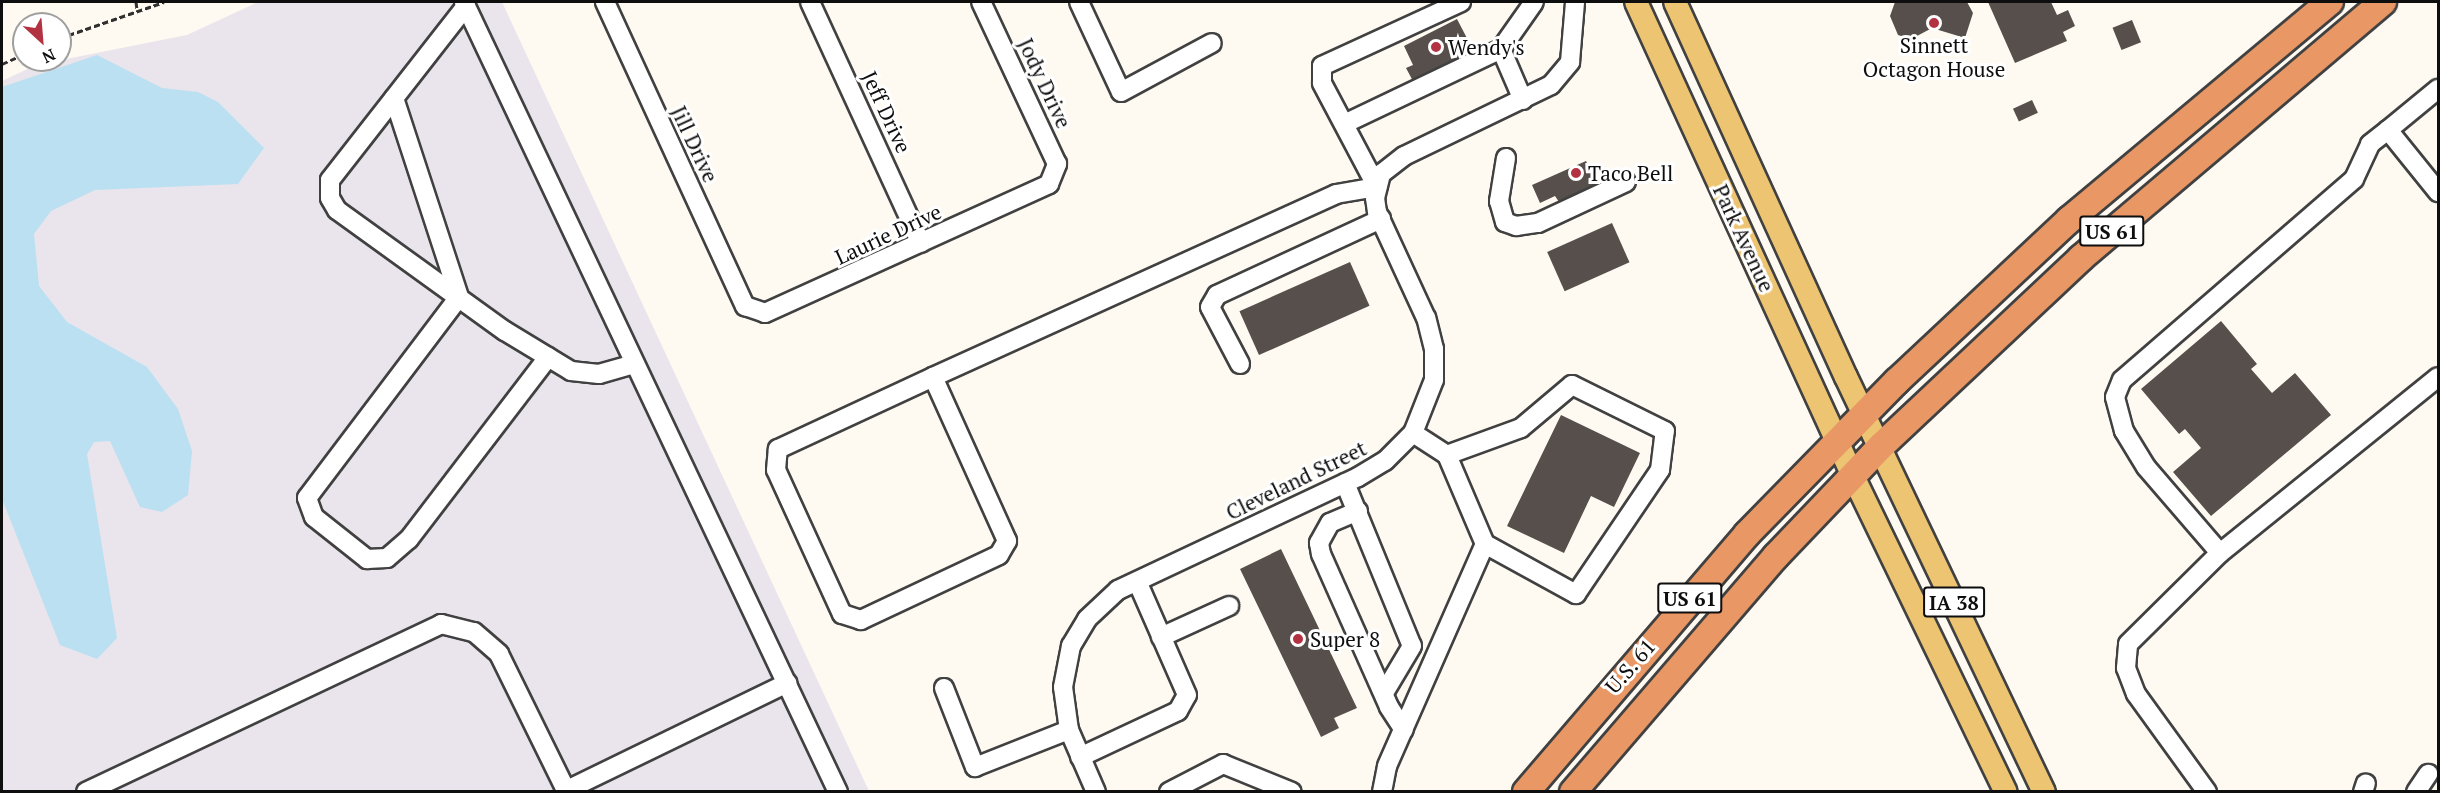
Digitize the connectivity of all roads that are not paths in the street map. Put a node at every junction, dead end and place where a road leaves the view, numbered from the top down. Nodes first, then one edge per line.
1 (605, 2) edge
2 (810, 2) edge
3 (981, 2) edge
4 (1079, 2) edge
5 (1461, 2) edge
6 (1575, 2) edge
7 (1636, 2) edge
8 (1675, 2) edge
9 (2330, 2) edge
10 (2383, 2) edge
11 (1527, 3) edge
12 (465, 4) edge
13 (1212, 43) dead end
14 (1501, 50) junction
15 (2439, 89) edge
16 (394, 98) junction
17 (1523, 100) junction
18 (1344, 124) junction
19 (2388, 130) junction
20 (1506, 158) dead end
21 (1626, 182) dead end
22 (1049, 184) joint
23 (1377, 187) junction
24 (2439, 192) edge
25 (1381, 219) junction
26 (921, 243) junction
27 (459, 297) junction
28 (744, 306) joint
29 (548, 357) junction
30 (635, 364) junction
31 (1240, 364) dead end
32 (933, 377) junction
33 (2439, 377) edge
34 (1863, 414) junction
35 (1413, 433) junction
36 (1837, 440) junction
37 (1881, 446) junction
38 (1447, 455) junction
39 (1852, 474) junction
40 (1345, 483) junction
41 (1358, 511) junction
42 (1485, 544) junction
43 (2220, 553) junction
44 (1137, 581) junction
45 (1229, 606) dead end
46 (1161, 637) junction
47 (787, 683) junction
48 (944, 688) dead end
49 (1384, 693) junction
50 (1069, 730) junction
51 (1404, 730) junction
52 (1080, 757) junction
53 (2428, 774) dead end
54 (567, 791) edge
55 (86, 792) edge
56 (838, 792) edge
57 (1096, 792) edge
58 (1169, 792) edge
59 (1292, 792) edge
60 (1382, 792) edge
61 (1526, 792) edge
62 (1572, 792) edge
63 (2006, 792) edge
64 (2043, 792) edge
65 (2207, 792) edge
66 (2416, 792) edge

1 - 28 street, Jill Drive
2 - 26 street, Jeff Drive
3 - 22 street, Jody Drive
4 - 13 street
5 - 18 street
6 - 17 street
7 - 36 main road, Park Avenue
8 - 34 main road, Park Avenue
9 - 34 highway, US 61
10 - 37 highway, US 61
11 - 14 street
12 - 16 street
12 - 30 street
14 - 17 street
14 - 18 street
15 - 19 street
16 - 27 street
16 - 27 street
17 - 23 street
18 - 23 street
19 - 24 street
19 - 43 street
20 - 21 street
22 - 26 street, Laurie Drive
23 - 25 street, Cleveland Street
23 - 32 street
25 - 31 street
25 - 35 street, Cleveland Street
26 - 28 street, Laurie Drive
27 - 29 street
27 - 29 street
29 - 30 street
30 - 47 street
32 - 32 street
33 - 43 street
34 - 36 highway, U.S. 61 / US 61
34 - 37 main road, IA 38
35 - 38 street
35 - 40 street, Cleveland Street
36 - 39 main road, Park Avenue
36 - 61 highway, U.S. 61 / US 61
37 - 39 highway, US 61
37 - 64 main road, IA 38
38 - 42 street
38 - 42 street
39 - 62 highway, U.S. 61 / US 61
39 - 63 main road, IA 38
40 - 41 street
40 - 44 street, Cleveland Street
41 - 49 street
41 - 49 street
42 - 51 street
43 - 65 street
44 - 46 street
44 - 50 street, Cleveland Street
45 - 46 street
46 - 52 street
47 - 54 street
47 - 56 street
48 - 50 street
49 - 51 street
50 - 52 street, Cleveland Street
51 - 60 street
52 - 57 street, Cleveland Street
53 - 66 street
54 - 55 street
58 - 59 street

